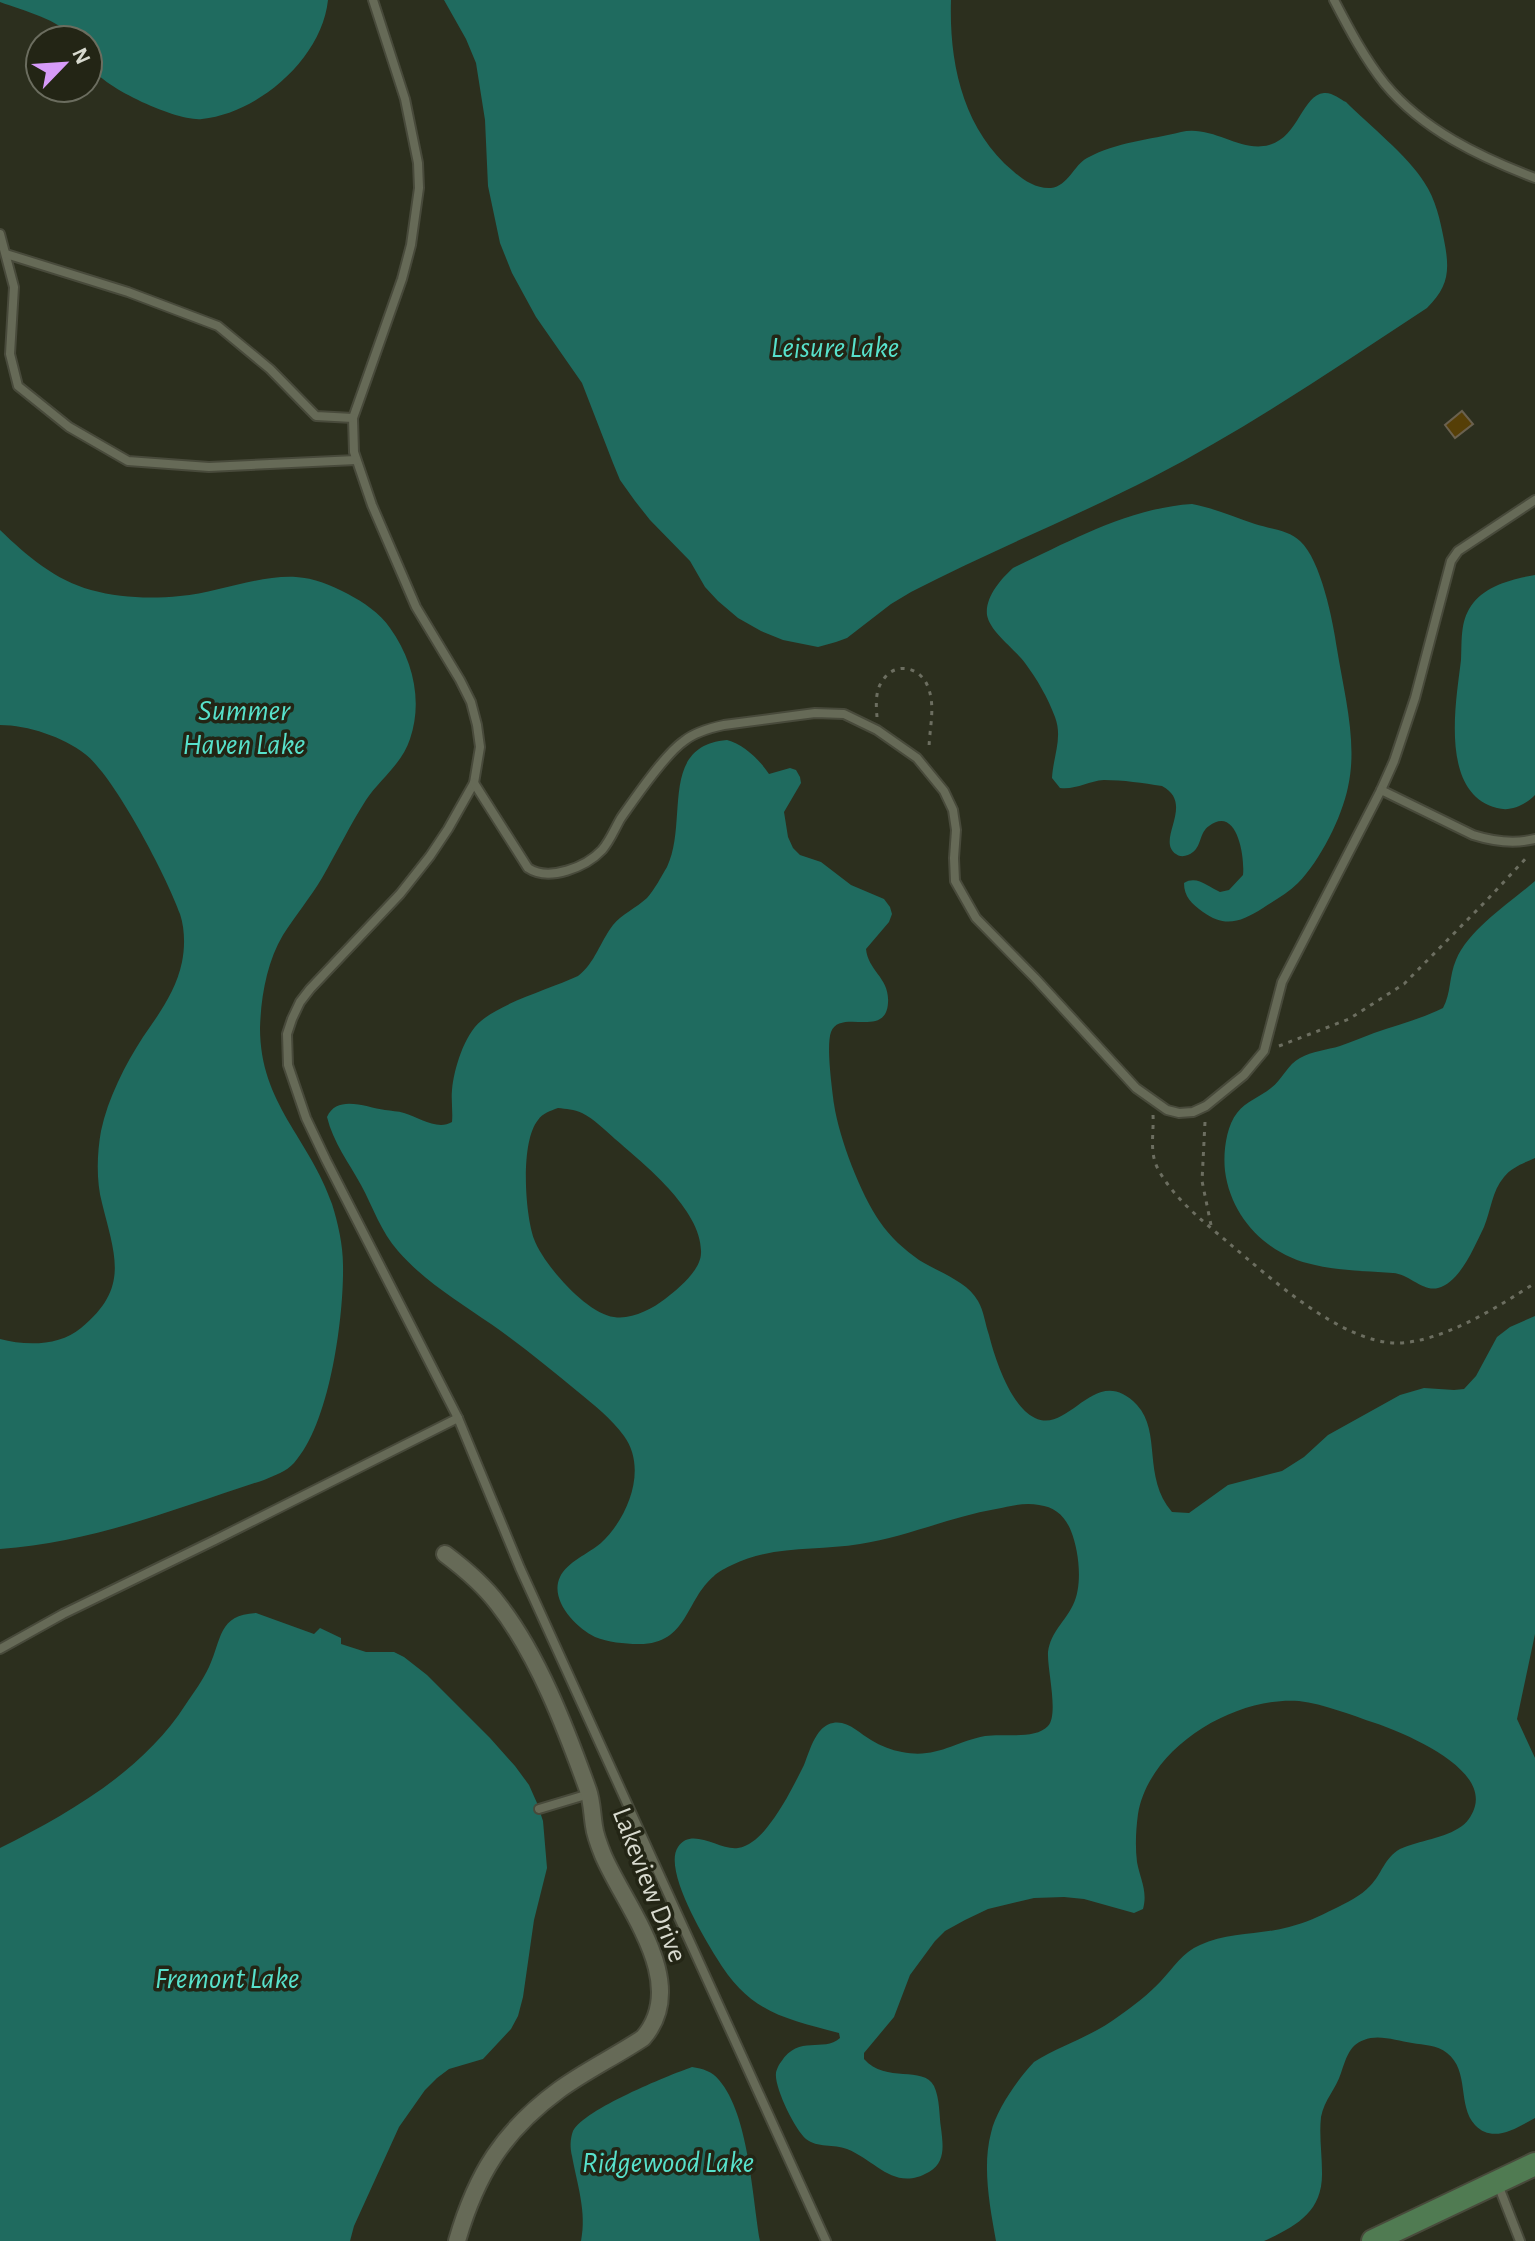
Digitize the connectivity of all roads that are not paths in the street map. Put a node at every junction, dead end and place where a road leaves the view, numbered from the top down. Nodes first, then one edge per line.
1 (373, 0) edge
2 (1334, 0) edge
3 (1535, 178) edge
4 (0, 234) edge
5 (6, 254) junction
6 (353, 418) junction
7 (356, 460) junction
8 (1535, 500) edge
9 (474, 783) junction
10 (1381, 790) junction
11 (1535, 839) edge
12 (458, 1418) junction
13 (445, 1554) dead end
14 (0, 1649) edge
15 (590, 1794) junction
16 (539, 1809) dead end
17 (1535, 2164) edge
18 (1497, 2182) junction
19 (457, 2241) edge
20 (826, 2241) edge
21 (1373, 2241) edge
22 (1520, 2241) edge

1 - 6 lane
2 - 3 lane
4 - 5 lane
5 - 6 lane
5 - 7 lane
6 - 7 lane
7 - 9 lane
8 - 10 lane
9 - 10 lane
9 - 12 lane
10 - 11 lane
12 - 14 lane
12 - 20 lane
13 - 15 street, Lakeview Drive
15 - 16 lane
15 - 19 street, Lakeview Drive
17 - 18 street
18 - 21 street
18 - 22 lane

